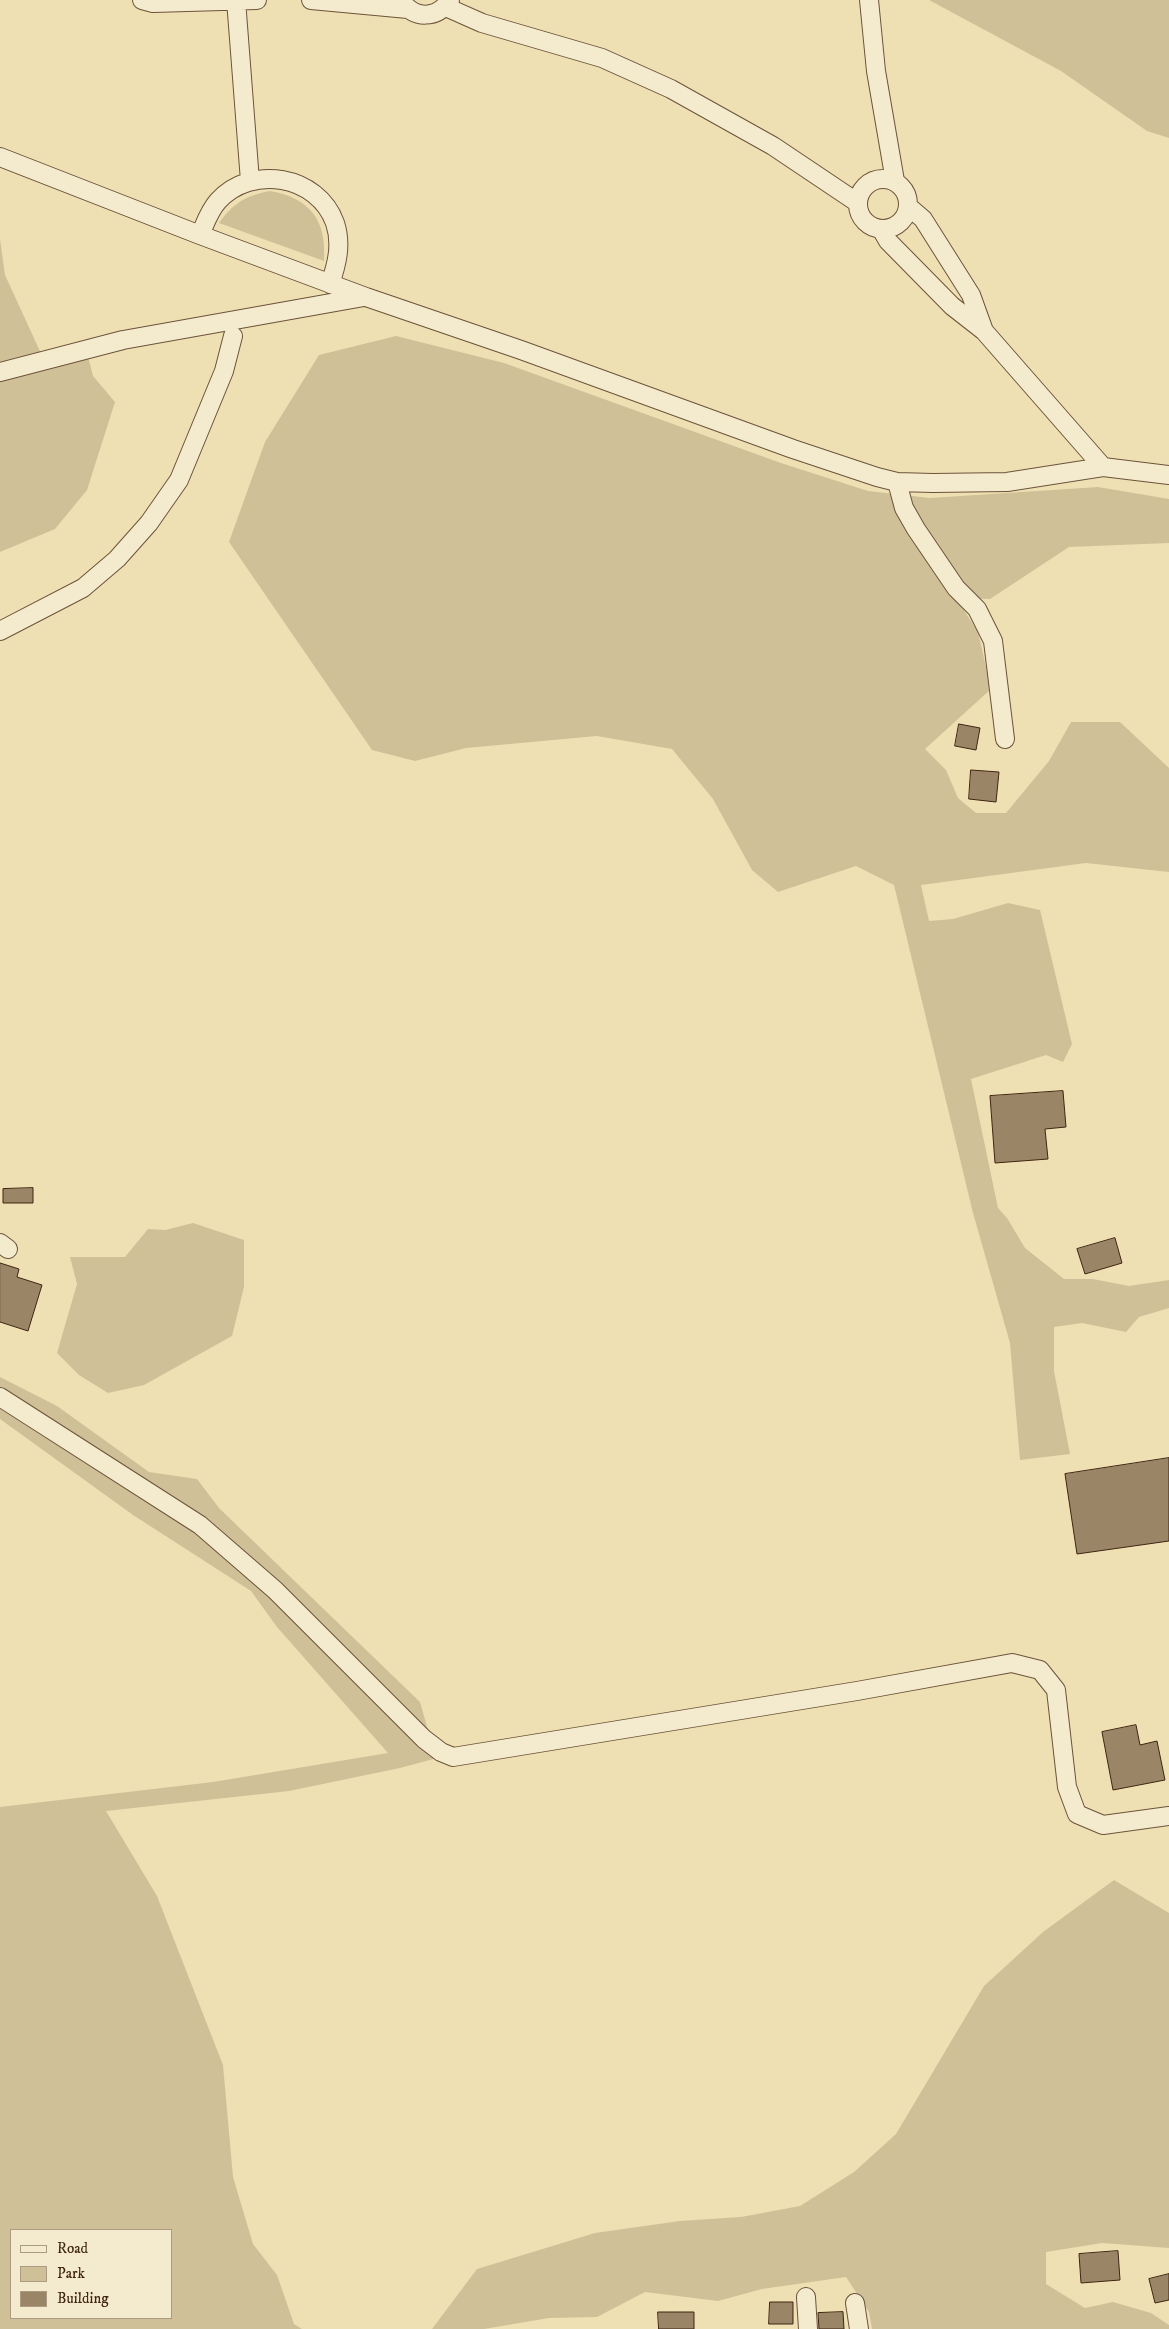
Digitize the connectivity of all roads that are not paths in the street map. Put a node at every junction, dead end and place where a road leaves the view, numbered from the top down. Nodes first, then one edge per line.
1 (142, 0) edge
2 (257, 0) edge
3 (311, 0) edge
4 (869, 0) edge
5 (236, 1) edge
6 (448, 3) edge
7 (404, 4) edge
8 (0, 157) edge
9 (250, 181) junction
10 (895, 181) junction
11 (858, 203) junction
12 (908, 207) junction
13 (881, 229) junction
14 (200, 235) junction
15 (330, 284) junction
16 (366, 297) junction
17 (984, 331) junction
18 (233, 336) dead end
19 (0, 372) edge
20 (1103, 467) junction
21 (1169, 475) edge
22 (897, 482) junction
23 (0, 631) edge
24 (1005, 739) dead end
25 (0, 1397) edge
26 (1169, 1816) edge
27 (806, 2297) dead end
28 (855, 2303) dead end
29 (808, 2329) edge
30 (859, 2329) edge

1 - 5 street
2 - 5 street
3 - 7 street
4 - 10 street
5 - 9 street
6 - 7 street
6 - 11 street
8 - 14 street
9 - 14 street
9 - 15 street
10 - 11 street
10 - 12 street
11 - 13 street
12 - 13 street
12 - 17 street
13 - 17 street
14 - 15 street
15 - 16 street
16 - 19 street
16 - 22 street
17 - 20 street
18 - 23 street
20 - 21 street
20 - 22 street
22 - 24 street
25 - 26 street
27 - 29 street
28 - 30 street

